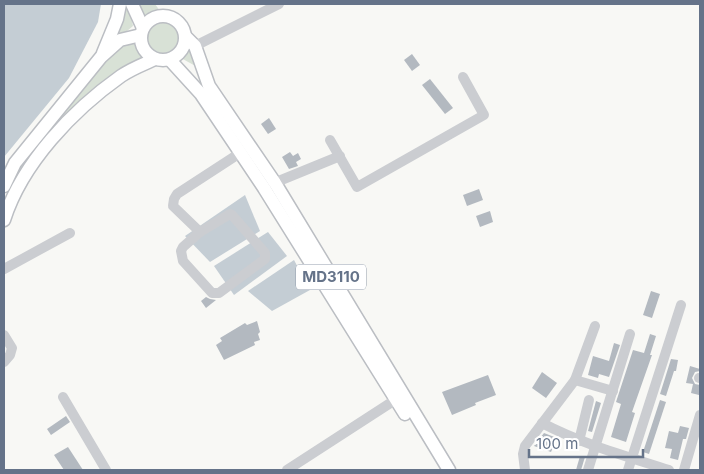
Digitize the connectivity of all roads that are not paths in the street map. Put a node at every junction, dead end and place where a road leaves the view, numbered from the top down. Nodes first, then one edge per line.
1 (120, 4) edge
2 (132, 4) edge
3 (160, 4) edge
4 (278, 4) edge
5 (168, 16) junction
6 (142, 32) junction
7 (190, 42) junction
8 (101, 57) junction
9 (155, 59) junction
10 (170, 60) junction
11 (463, 78) dead end
12 (330, 140) dead end
13 (240, 153) junction
14 (340, 156) junction
15 (270, 185) junction
16 (4, 186) edge
17 (4, 220) edge
18 (200, 232) junction
19 (70, 233) dead end
20 (4, 269) edge
21 (681, 305) dead end
22 (596, 326) dead end
23 (630, 334) dead end
24 (4, 335) edge
25 (4, 362) edge
26 (575, 380) junction
27 (613, 391) junction
28 (63, 397) dead end
29 (395, 400) junction
30 (589, 400) dead end
31 (700, 415) edge
32 (542, 423) junction
33 (579, 441) junction
34 (596, 447) junction
35 (696, 448) edge
36 (632, 458) junction
37 (106, 470) edge
38 (287, 470) edge
39 (442, 470) edge
40 (449, 470) edge
41 (525, 470) edge
42 (588, 470) edge
43 (628, 470) edge
44 (667, 470) edge
45 (684, 470) edge

1 - 8 main road
2 - 6 main road
3 - 5 main road
4 - 7 street
5 - 6 main road
5 - 7 main road
6 - 8 main road
6 - 9 main road
7 - 10 main road
7 - 15 main road, MD3110
8 - 16 main road
9 - 10 main road
9 - 17 main road
10 - 13 main road, MD3110
11 - 14 street
12 - 14 street
13 - 15 main road, MD3110
13 - 18 street
14 - 15 street
15 - 29 main road, MD3110
15 - 40 main road, MD3110
18 - 18 street
19 - 20 street
21 - 36 street
22 - 26 street
23 - 27 street
24 - 25 street
26 - 27 street
26 - 32 street
27 - 34 street
28 - 37 street
29 - 38 street
29 - 39 main road, MD3110
30 - 33 street
31 - 35 street
32 - 33 street
32 - 41 street
33 - 34 street
34 - 36 street
34 - 42 street
35 - 45 street
36 - 43 street
36 - 44 street

